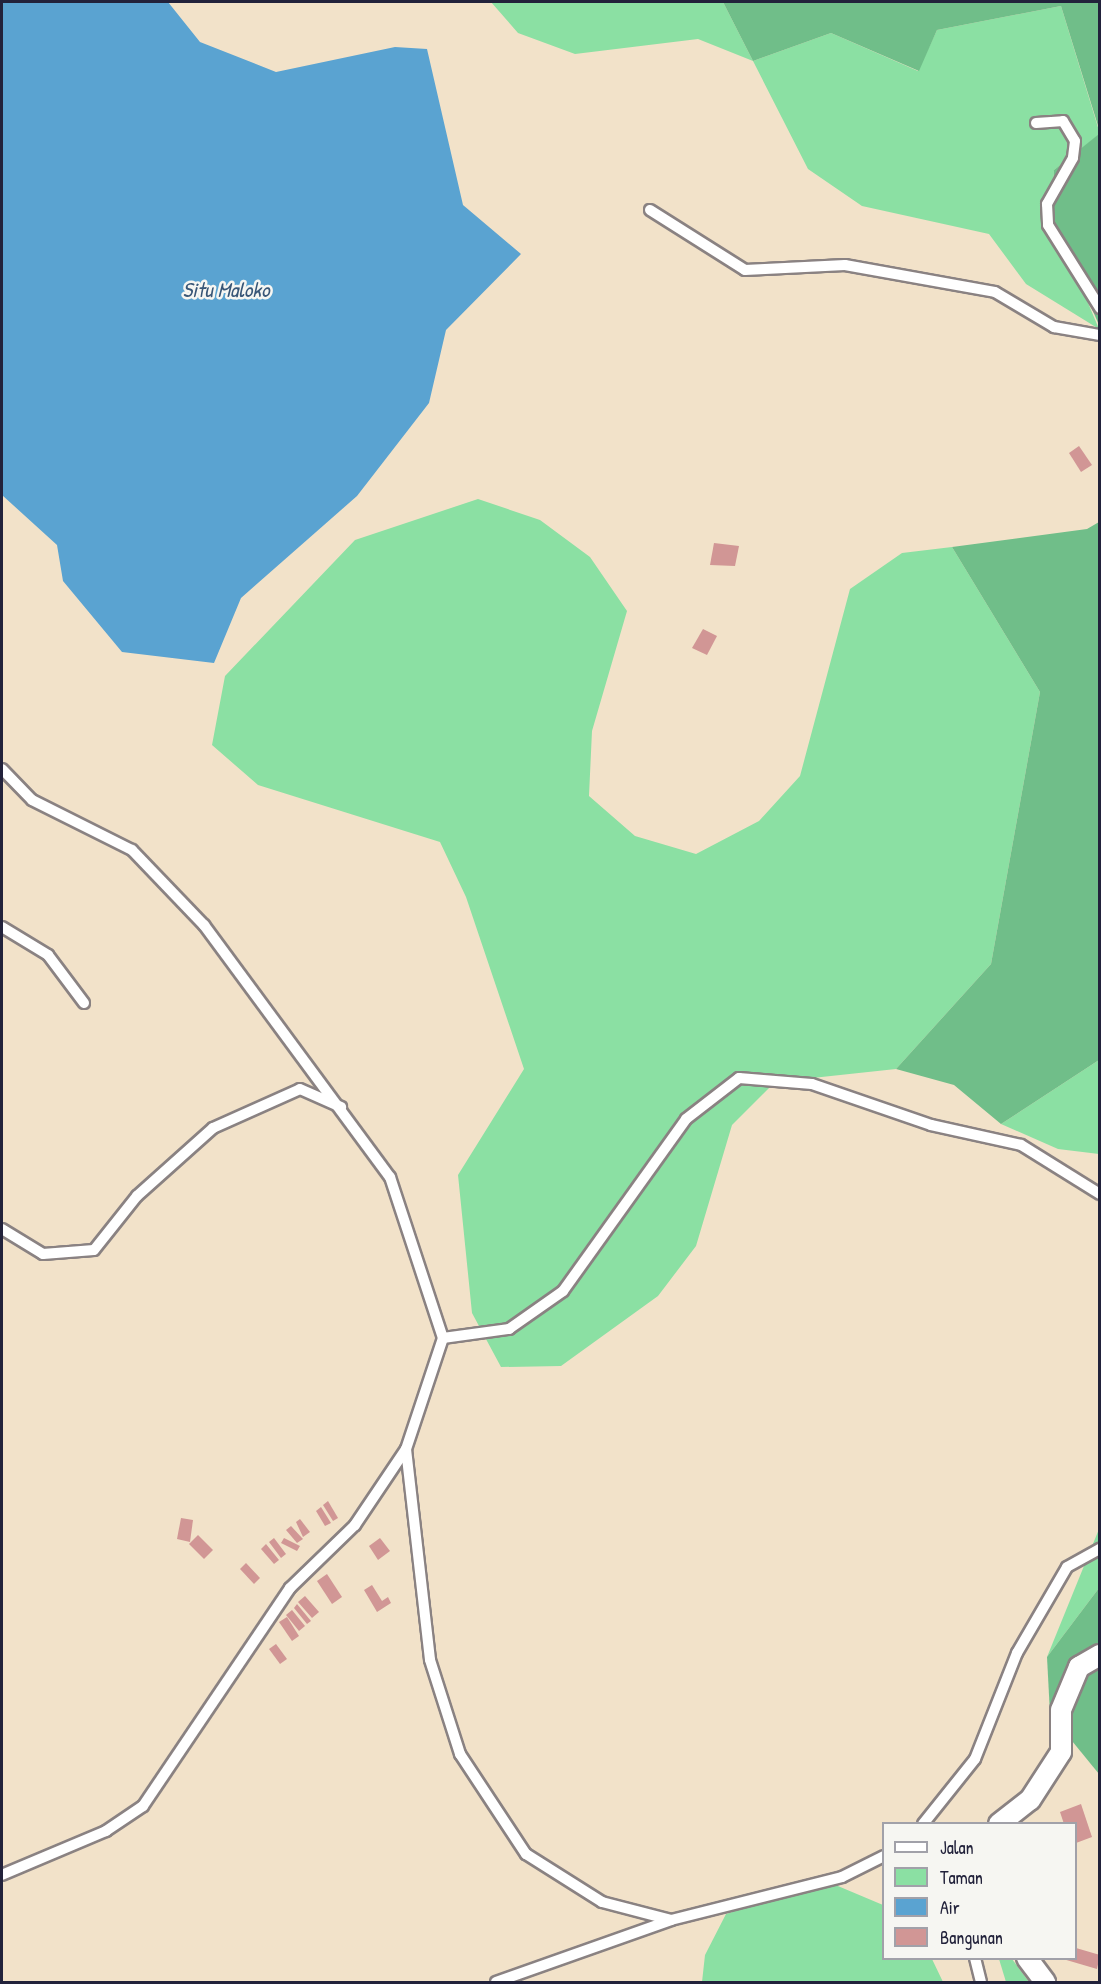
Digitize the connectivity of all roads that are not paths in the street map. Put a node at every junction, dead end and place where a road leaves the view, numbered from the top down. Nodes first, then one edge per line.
1 (1036, 123) dead end
2 (650, 210) dead end
3 (1100, 308) edge
4 (1100, 335) edge
5 (2, 769) edge
6 (2, 927) edge
7 (84, 1003) dead end
8 (341, 1107) junction
9 (1100, 1194) edge
10 (2, 1229) edge
11 (443, 1338) junction
12 (406, 1449) junction
13 (1100, 1549) edge
14 (1100, 1655) edge
15 (925, 1822) edge
16 (1002, 1822) edge
17 (882, 1857) edge
18 (2, 1875) edge
19 (671, 1920) junction
20 (975, 1960) edge
21 (1028, 1960) edge
22 (496, 1983) edge
23 (981, 1983) edge
24 (1045, 1983) edge

1 - 3 lane
2 - 4 lane
5 - 8 lane
6 - 7 lane
8 - 10 lane
8 - 11 lane
9 - 11 lane
11 - 12 lane
12 - 18 lane
12 - 19 lane
13 - 15 lane
14 - 16 street
17 - 19 lane
19 - 22 lane
20 - 23 lane
21 - 24 street

